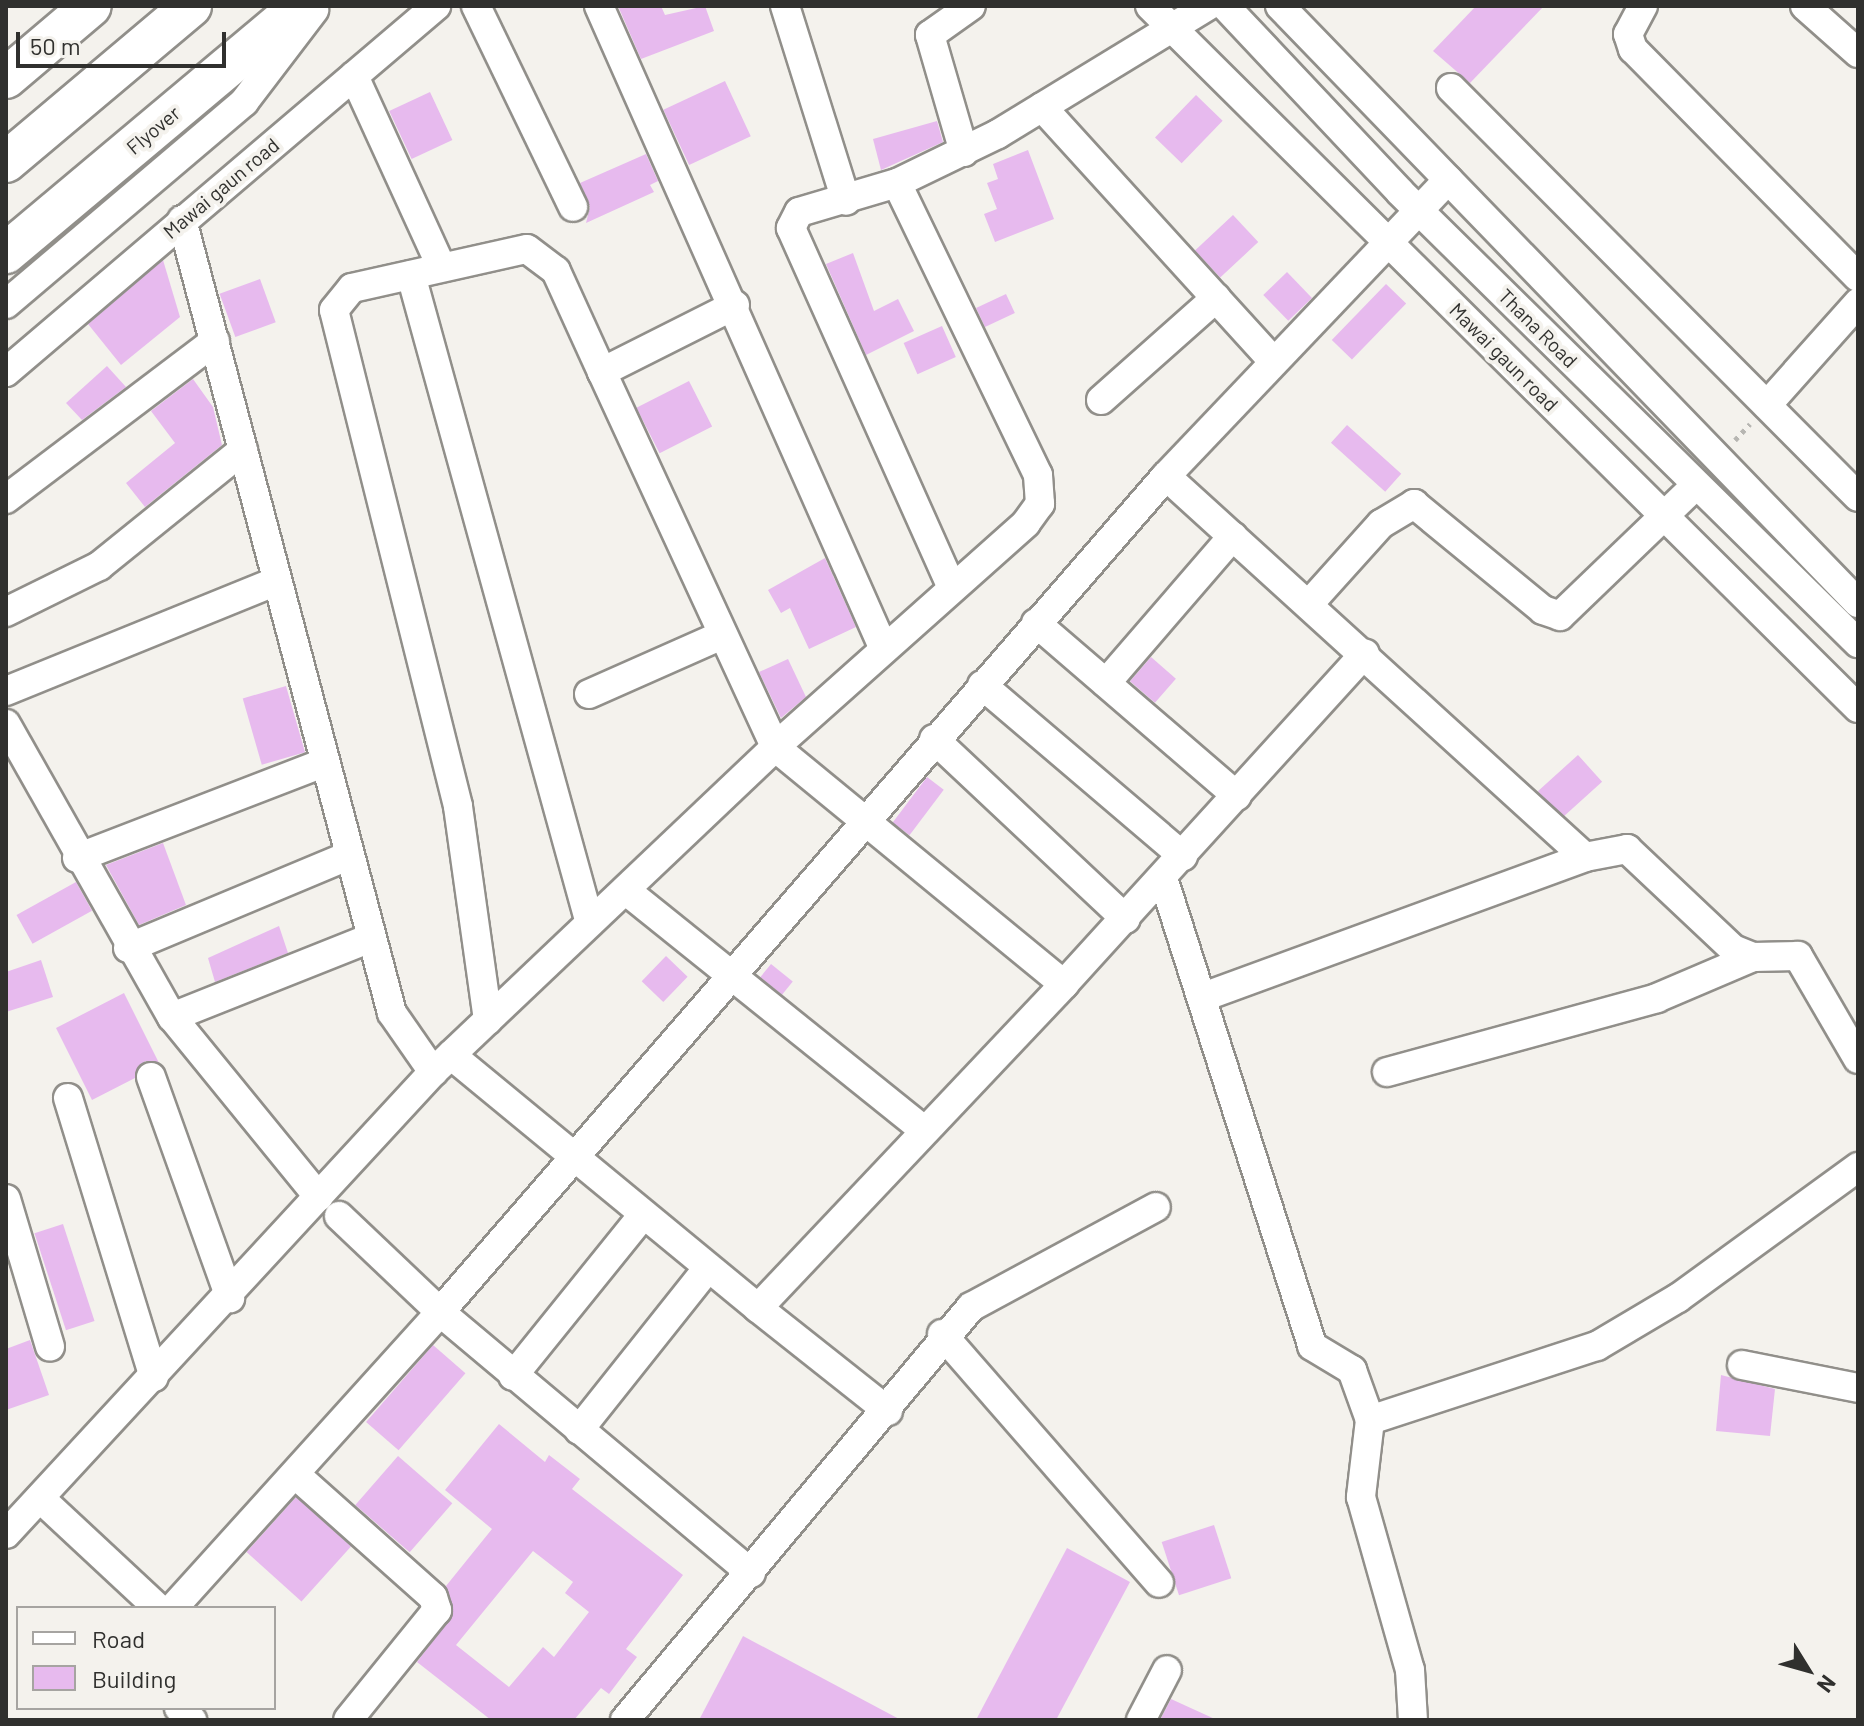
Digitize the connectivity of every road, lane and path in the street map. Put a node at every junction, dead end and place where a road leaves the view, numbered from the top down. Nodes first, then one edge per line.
1 (91, 6) edge
2 (191, 6) edge
3 (300, 6) edge
4 (317, 6) edge
5 (436, 6) edge
6 (476, 6) edge
7 (599, 6) edge
8 (785, 6) edge
9 (971, 6) edge
10 (1150, 6) edge
11 (1208, 6) edge
12 (1225, 6) edge
13 (1280, 6) edge
14 (1643, 6) edge
15 (1805, 6) edge
16 (1171, 29) junction
17 (1858, 53) edge
18 (354, 76) junction
19 (6, 78) edge
20 (1451, 88) dead end
21 (1042, 107) junction
22 (964, 152) junction
23 (6, 162) edge
24 (1448, 180) junction
25 (897, 183) junction
26 (846, 201) junction
27 (573, 207) dead end
28 (1419, 210) junction
29 (182, 220) junction
30 (1388, 241) junction
31 (6, 253) edge
32 (441, 266) junction
33 (411, 275) junction
34 (1858, 277) edge
35 (1216, 298) junction
36 (1858, 303) edge
37 (6, 304) edge
38 (735, 305) junction
39 (215, 341) junction
40 (1272, 360) junction
41 (6, 372) edge
42 (602, 372) junction
43 (1101, 400) dead end
44 (1767, 405) junction
45 (243, 450) junction
46 (1719, 458) junction
47 (1166, 476) junction
48 (1696, 485) junction
49 (1858, 497) edge
50 (6, 499) edge
51 (1663, 518) junction
52 (1233, 536) junction
53 (275, 582) junction
54 (952, 588) junction
55 (1858, 603) edge
56 (1309, 604) junction
57 (6, 612) edge
58 (1036, 623) junction
59 (722, 635) junction
60 (1858, 643) edge
61 (884, 649) junction
62 (1365, 653) junction
63 (1106, 683) junction
64 (982, 685) junction
65 (6, 691) edge
66 (589, 694) dead end
67 (1858, 708) edge
68 (6, 724) edge
69 (934, 739) junction
70 (775, 747) junction
71 (323, 763) junction
72 (1237, 796) junction
73 (864, 818) junction
74 (348, 856) junction
75 (1183, 856) junction
76 (1585, 857) junction
77 (77, 858) junction
78 (1163, 878) junction
79 (634, 897) dead end
80 (1126, 919) junction
81 (589, 920) junction
82 (371, 938) junction
83 (128, 948) junction
84 (1753, 957) junction
85 (730, 978) junction
86 (1064, 984) junction
87 (1203, 997) junction
88 (172, 1017) junction
89 (488, 1020) junction
90 (1858, 1059) edge
91 (442, 1064) junction
92 (1387, 1072) dead end
93 (151, 1077) dead end
94 (68, 1098) dead end
95 (924, 1130) junction
96 (574, 1159) junction
97 (1858, 1167) edge
98 (6, 1199) edge
99 (329, 1207) junction
100 (1156, 1207) dead end
101 (643, 1215) junction
102 (708, 1268) junction
103 (230, 1298) junction
104 (758, 1308) junction
105 (440, 1312) junction
106 (942, 1334) junction
107 (50, 1347) dead end
108 (1742, 1365) dead end
109 (513, 1376) junction
110 (154, 1377) junction
111 (1858, 1388) edge
112 (888, 1411) junction
113 (1370, 1420) junction
114 (579, 1430) junction
115 (296, 1475) junction
116 (40, 1498) junction
117 (6, 1534) edge
118 (751, 1573) junction
119 (1159, 1583) dead end
120 (156, 1606) edge
121 (175, 1606) edge
122 (1167, 1670) dead end
123 (348, 1720) edge
124 (625, 1720) edge
125 (1141, 1720) edge
126 (1413, 1720) edge

1 - 19 highway
2 - 23 highway
3 - 31 highway, Flyover
4 - 37 street
5 - 18 street, Mawai gaun road
6 - 27 street
7 - 38 street
8 - 26 street
9 - 22 street
10 - 16 street, Mawai gaun road
11 - 16 street
12 - 28 street, Thana Road
13 - 24 street, Thana Road
14 - 34 street
15 - 17 street
16 - 21 street
16 - 30 street, Mawai gaun road
18 - 29 street, Mawai gaun road
18 - 32 street
20 - 44 street
21 - 22 street
21 - 35 street
22 - 25 street
24 - 28 street
24 - 46 street, Thana Road
25 - 26 street
25 - 54 street
26 - 54 street
28 - 30 street
28 - 48 street, Thana Road
29 - 39 street
29 - 41 street, Mawai gaun road
30 - 40 street
30 - 51 street, Mawai gaun road
32 - 33 street
32 - 42 street
33 - 81 street
33 - 89 street
35 - 40 street
35 - 43 street
36 - 44 street
38 - 42 street
38 - 61 street
39 - 45 street
39 - 50 street
40 - 47 street
42 - 59 street
44 - 46 path
44 - 49 street
45 - 53 street
45 - 57 street
46 - 55 street, Thana Road
47 - 52 street
47 - 58 street
48 - 51 street
48 - 60 street, Thana Road
51 - 56 street
51 - 67 street, Mawai gaun road
52 - 56 street
52 - 63 street
53 - 65 street
53 - 71 street
54 - 61 street
56 - 62 street
58 - 63 street
58 - 64 street
59 - 66 street
59 - 70 street
61 - 70 street
62 - 72 street
62 - 76 street
63 - 72 street
64 - 69 street
64 - 75 street
68 - 77 street
69 - 73 street
69 - 80 street
70 - 73 street
70 - 81 street
71 - 74 street
71 - 77 street
72 - 75 street
73 - 85 street
73 - 86 street
74 - 82 street
74 - 83 street
75 - 78 street
76 - 84 street
76 - 87 street
77 - 83 street
78 - 80 street
78 - 87 street
79 - 85 street
80 - 86 street
81 - 89 street
82 - 88 street
82 - 91 street
83 - 88 street
84 - 90 street
84 - 92 street
85 - 95 street
85 - 96 street
86 - 95 street
87 - 113 street
88 - 99 street
89 - 91 street
91 - 96 street
91 - 99 street
93 - 103 street
94 - 110 street
95 - 104 street
96 - 101 street
96 - 105 street
97 - 113 street
98 - 107 street
99 - 103 street
99 - 105 street
100 - 106 street
101 - 102 street
101 - 109 street
102 - 104 street
102 - 114 street
103 - 110 street
104 - 112 street
105 - 109 street
105 - 115 street
106 - 112 street
106 - 119 street
108 - 111 street
109 - 114 street
110 - 116 street
112 - 118 street
113 - 126 street
114 - 118 street
115 - 121 street
115 - 123 street
116 - 117 street
116 - 120 street
118 - 124 street
122 - 125 street

